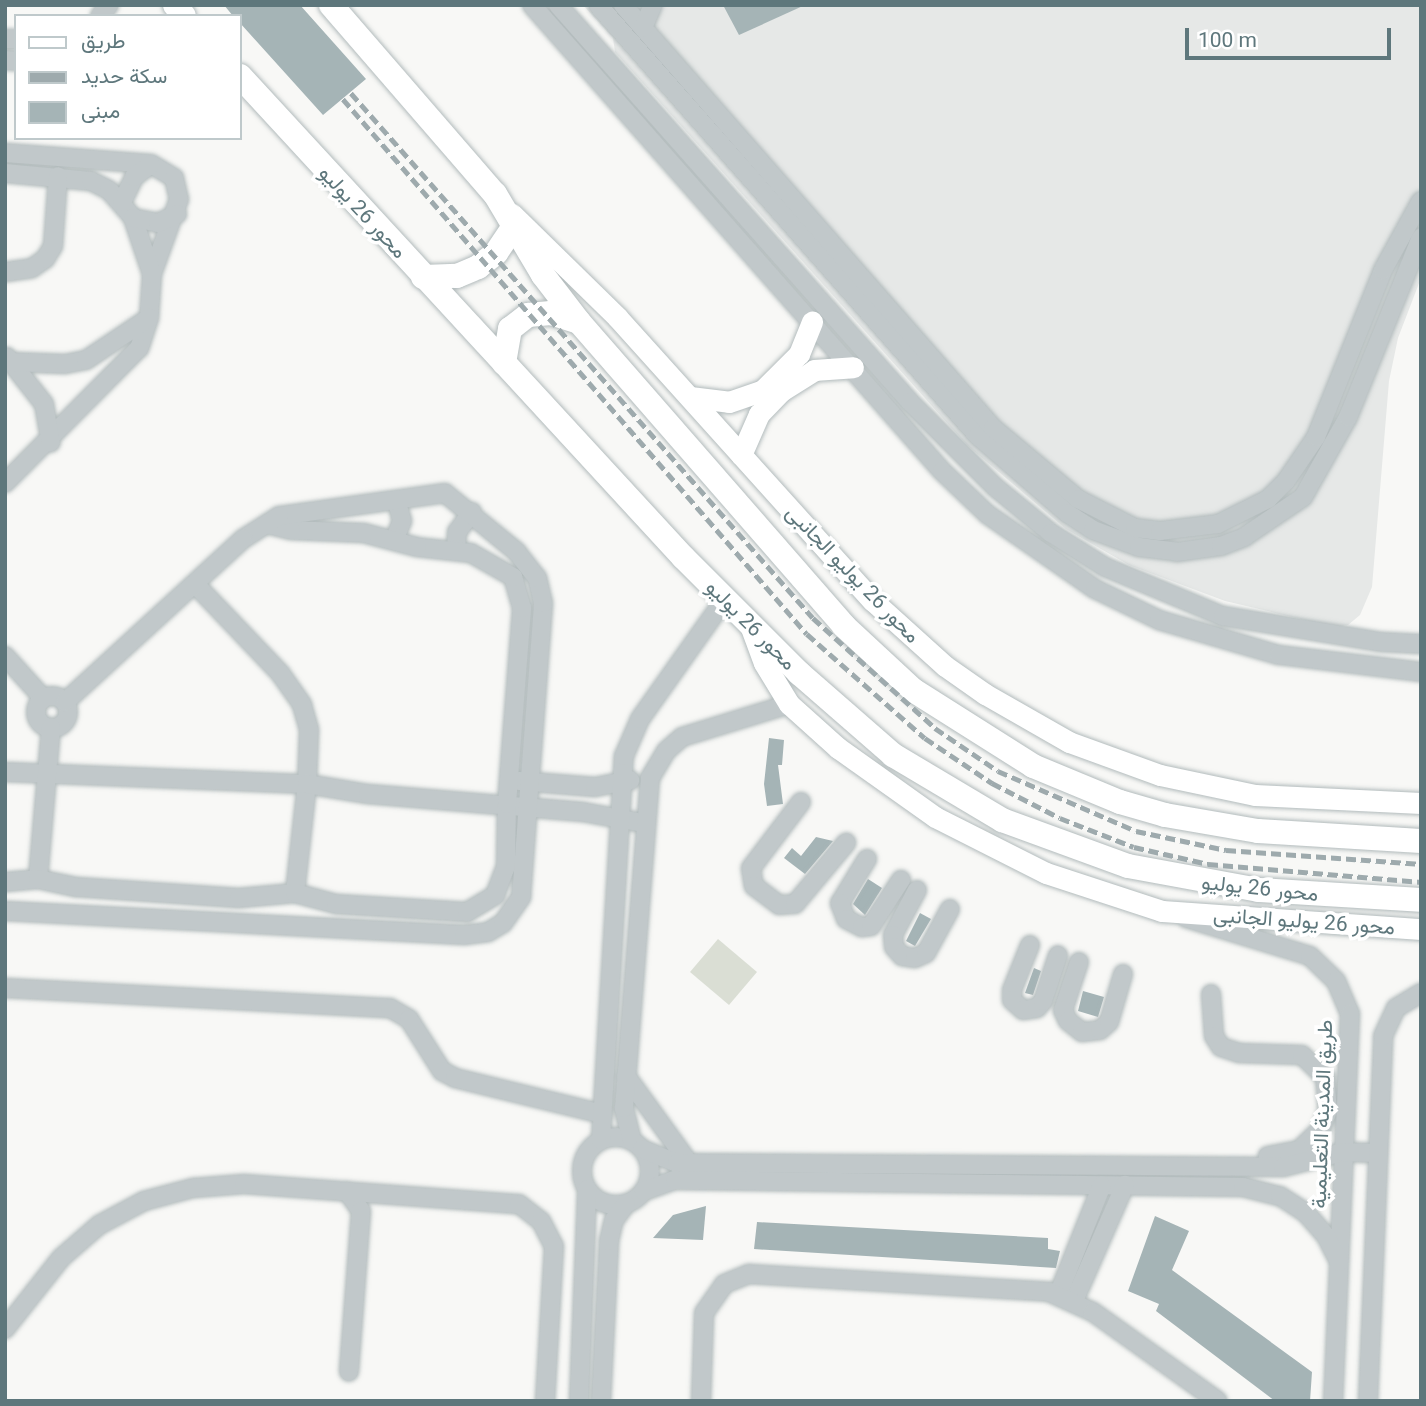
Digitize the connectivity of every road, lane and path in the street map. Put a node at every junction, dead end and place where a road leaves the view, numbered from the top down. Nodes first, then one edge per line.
1 (331, 5) edge
2 (531, 5) edge
3 (558, 5) edge
4 (598, 5) edge
5 (623, 5) edge
6 (653, 5) edge
7 (643, 29) junction
8 (242, 78) edge
9 (699, 105) junction
10 (5, 153) edge
11 (150, 164) junction
12 (5, 173) edge
13 (58, 176) junction
14 (1421, 201) edge
15 (122, 202) junction
16 (177, 214) junction
17 (508, 215) junction
18 (133, 218) junction
19 (1421, 237) edge
20 (5, 272) edge
21 (152, 274) junction
22 (423, 277) junction
23 (1375, 289) junction
24 (1395, 295) junction
25 (149, 318) junction
26 (812, 321) junction
27 (579, 322) junction
28 (8, 358) edge
29 (504, 363) junction
30 (853, 367) junction
31 (690, 397) junction
32 (51, 442) junction
33 (741, 455) junction
34 (5, 483) edge
35 (397, 502) junction
36 (472, 512) junction
37 (267, 524) junction
38 (394, 540) junction
39 (456, 551) junction
40 (195, 583) junction
41 (725, 599) junction
42 (750, 625) junction
43 (1382, 642) junction
44 (1420, 644) edge
45 (5, 656) edge
46 (1380, 669) junction
47 (1419, 672) edge
48 (43, 698) junction
49 (65, 702) junction
50 (789, 704) junction
51 (51, 728) junction
52 (5, 772) edge
53 (47, 774) junction
54 (650, 778) junction
55 (509, 779) junction
56 (622, 781) junction
57 (531, 782) junction
58 (307, 784) junction
59 (801, 802) dead end
60 (1421, 803) edge
61 (507, 804) junction
62 (530, 806) junction
63 (620, 820) junction
64 (643, 823) junction
65 (1421, 841) edge
66 (846, 843) dead end
67 (867, 859) dead end
68 (38, 879) junction
69 (901, 880) dead end
70 (5, 882) edge
71 (76, 887) junction
72 (917, 890) dead end
73 (295, 893) junction
74 (258, 899) junction
75 (1421, 900) edge
76 (336, 904) junction
77 (950, 909) dead end
78 (5, 911) edge
79 (1162, 911) junction
80 (75, 916) junction
81 (255, 925) junction
82 (1421, 929) edge
83 (335, 930) junction
84 (1030, 945) dead end
85 (1058, 955) dead end
86 (1079, 962) dead end
87 (1122, 974) dead end
88 (5, 989) edge
89 (1421, 993) edge
90 (1211, 994) dead end
91 (626, 1076) junction
92 (603, 1114) junction
93 (601, 1140) junction
94 (637, 1145) junction
95 (1343, 1152) junction
96 (1374, 1153) junction
97 (689, 1163) junction
98 (1192, 1167) junction
99 (1243, 1167) junction
100 (1102, 1185) junction
101 (1125, 1185) junction
102 (1193, 1186) junction
103 (587, 1189) junction
104 (347, 1191) junction
105 (644, 1191) junction
106 (379, 1193) junction
107 (626, 1204) junction
108 (361, 1212) junction
109 (1339, 1262) junction
110 (1066, 1298) junction
111 (5, 1329) edge
112 (349, 1372) dead end
113 (545, 1401) edge
114 (579, 1401) edge
115 (601, 1401) edge
116 (701, 1401) edge
117 (1218, 1401) edge
118 (1333, 1401) edge
119 (1368, 1401) edge

1 - 17 highway
2 - 26 street
3 - 43 street
4 - 9 street
5 - 7 street
6 - 7 street
7 - 9 street
8 - 22 highway, محور 26 يوليو
9 - 23 street
9 - 24 street
10 - 11 street
11 - 15 street
11 - 16 street
12 - 13 street
13 - 15 street
13 - 20 street
14 - 23 street
15 - 18 street
16 - 18 street
16 - 21 street
17 - 22 highway
17 - 27 highway
17 - 31 main road, محور 26 يوليو الجانبى
18 - 21 street
19 - 24 street
21 - 25 street
22 - 29 highway, محور 26 يوليو
23 - 24 street
25 - 28 street
25 - 32 street
26 - 30 street
26 - 31 main road
27 - 29 highway
27 - 65 highway
28 - 32 street
29 - 41 highway, محور 26 يوليو
30 - 33 main road
30 - 46 street
31 - 33 main road, محور 26 يوليو الجانبى
32 - 34 street
33 - 60 main road, محور 26 يوليو الجانبى
35 - 36 street
35 - 37 street
35 - 38 street
36 - 39 street
36 - 57 street
37 - 38 street
37 - 40 street
38 - 39 street
39 - 55 street
40 - 49 street
40 - 58 street
41 - 42 highway, محور 26 يوليو
41 - 56 street
42 - 50 main road, محور 26 يوليو الجانبى
42 - 75 highway, محور 26 يوليو
43 - 44 street
43 - 46 street
44 - 47 street
45 - 48 street
46 - 47 street
48 - 49 street
48 - 51 street
49 - 51 street
50 - 54 street
50 - 79 main road, محور 26 يوليو الجانبى
51 - 53 street
52 - 53 street
53 - 58 street
53 - 68 street
54 - 56 street
54 - 64 street
55 - 57 street
55 - 61 street
56 - 57 street
56 - 63 street
57 - 62 street
58 - 61 street
58 - 73 street
59 - 66 street
61 - 62 street
61 - 76 street
62 - 63 street
62 - 83 street
63 - 64 street
63 - 92 street
64 - 91 street
67 - 69 street
68 - 70 street
68 - 71 street
71 - 74 street
71 - 80 street
72 - 77 street
73 - 74 street
73 - 76 street
74 - 81 street
76 - 83 street
78 - 80 street
79 - 82 main road, محور 26 يوليو الجانبى
79 - 95 street, طريق المدينة التعليمية
80 - 81 street
81 - 83 street
84 - 85 street
86 - 87 street
88 - 92 street
89 - 96 street
90 - 99 street
91 - 94 street
91 - 97 street
92 - 93 street
93 - 94 street
93 - 103 street
94 - 97 street
94 - 105 street
95 - 96 street
95 - 99 street
95 - 109 street, طريق المدينة التعليمية
96 - 119 street
97 - 98 street
98 - 99 street
98 - 102 street
100 - 101 street
100 - 105 street
100 - 110 street
101 - 102 street
101 - 110 street
102 - 109 street
103 - 107 street
103 - 114 street
104 - 106 street
104 - 108 street
104 - 111 street
105 - 107 street
106 - 108 street
106 - 113 street
107 - 115 street
108 - 112 street
109 - 118 street, طريق المدينة التعليمية
110 - 116 street
110 - 117 street

